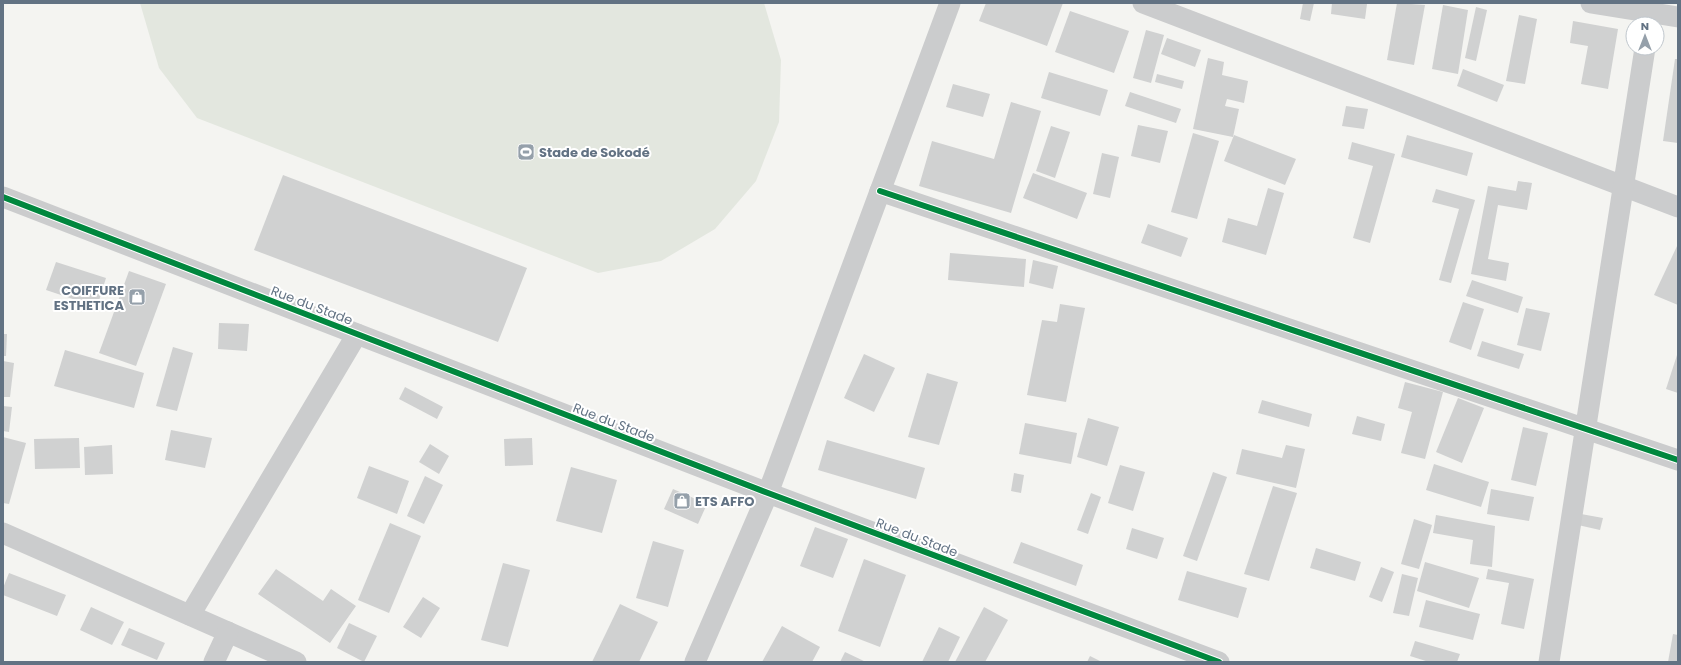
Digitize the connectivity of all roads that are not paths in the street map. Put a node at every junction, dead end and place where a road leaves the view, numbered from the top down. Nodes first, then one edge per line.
1 (950, 3) edge
2 (1144, 3) edge
3 (1591, 3) edge
4 (1650, 13) edge
5 (1678, 17) edge
6 (1644, 56) edge
7 (1622, 186) junction
8 (880, 191) junction
9 (3, 197) edge
10 (1678, 207) edge
11 (357, 334) junction
12 (1585, 427) junction
13 (1678, 460) edge
14 (768, 493) junction
15 (3, 533) edge
16 (190, 615) junction
17 (228, 632) junction
18 (214, 662) edge
19 (296, 662) edge
20 (695, 662) edge
21 (1219, 662) edge
22 (1549, 662) edge

1 - 8 street
2 - 7 street
3 - 4 street
4 - 5 street
6 - 7 street
7 - 10 street
7 - 12 street
8 - 12 street
8 - 14 street
9 - 11 street, Rue du Stade
11 - 14 street, Rue du Stade
11 - 16 street
12 - 13 street
12 - 22 street
14 - 20 street
14 - 21 street, Rue du Stade
15 - 16 street
16 - 17 street
17 - 18 street
17 - 19 street

